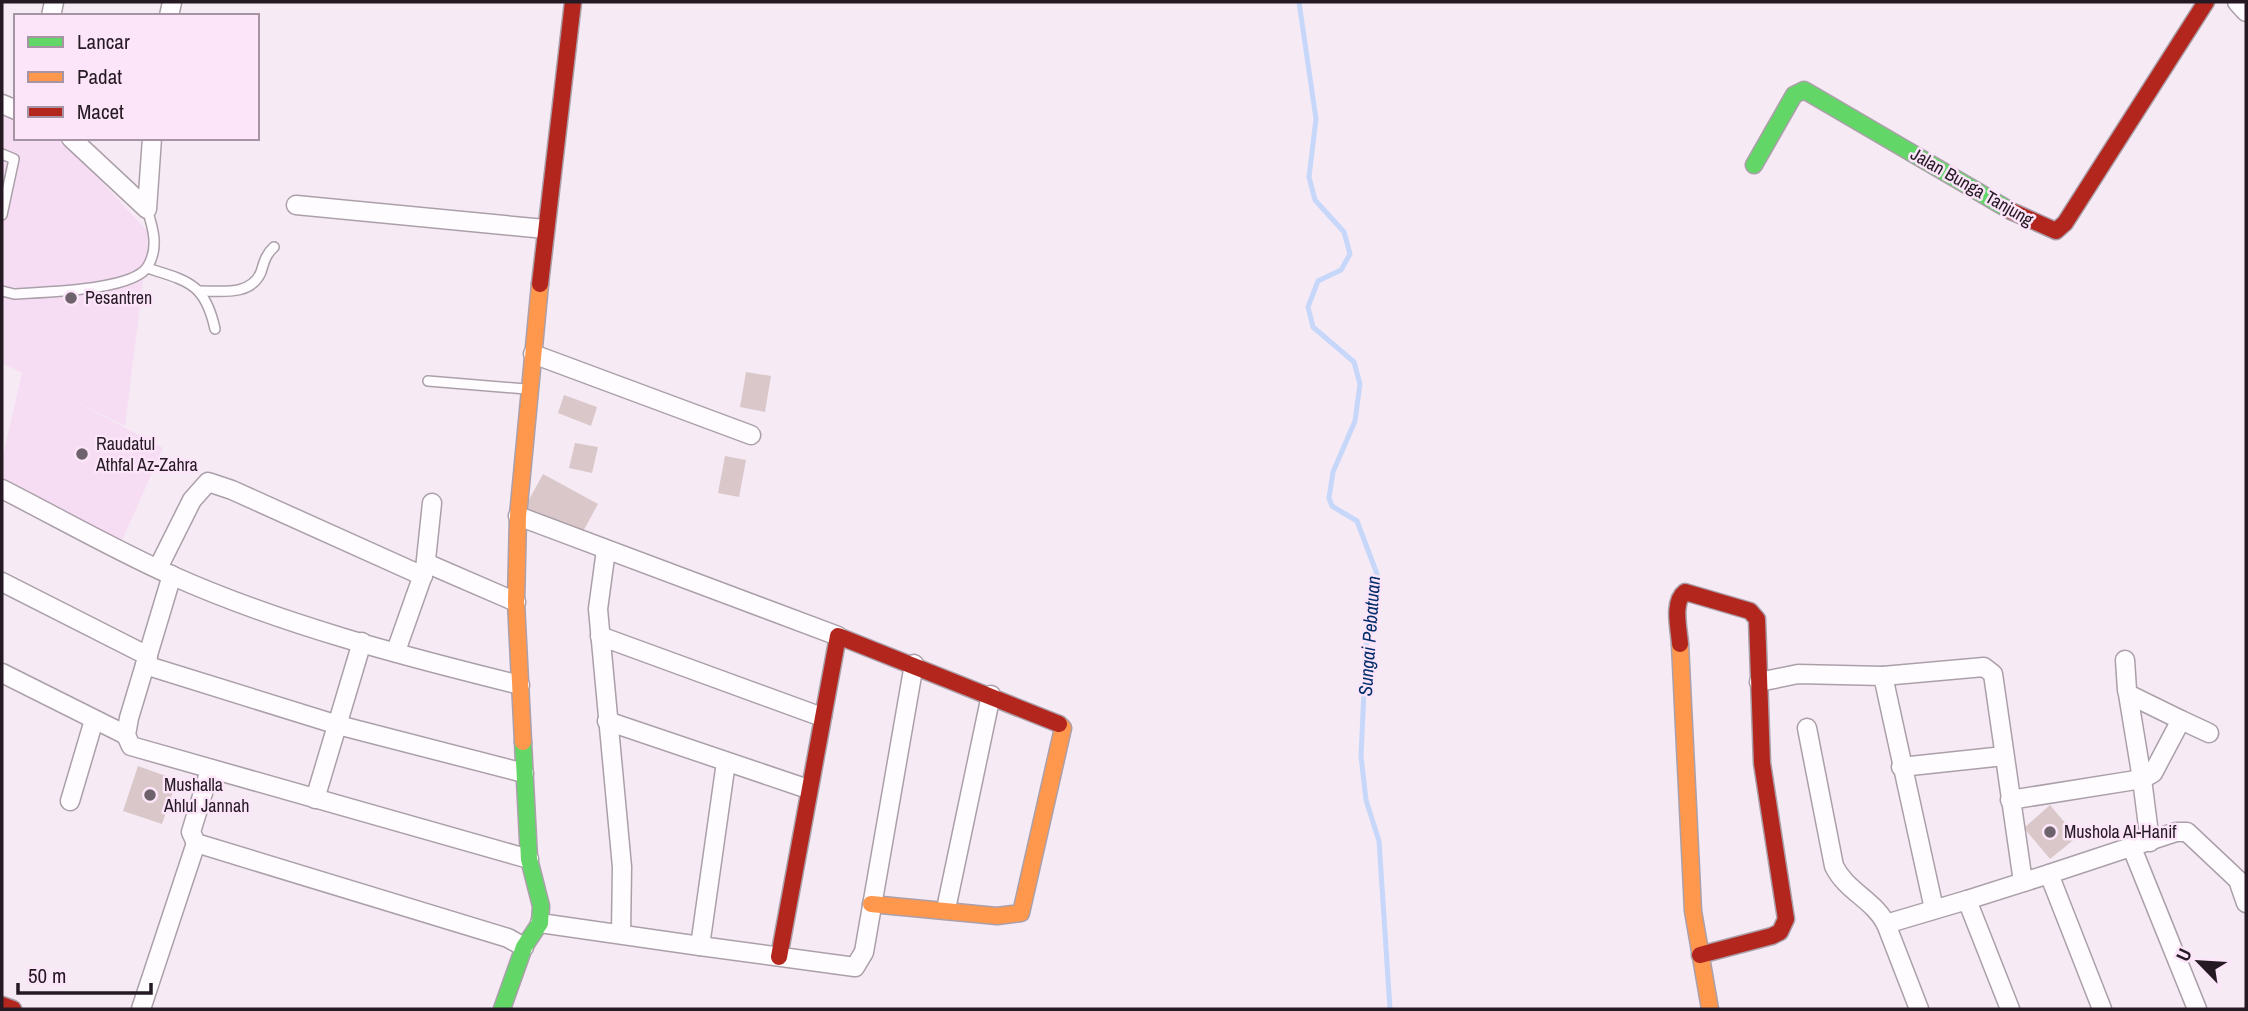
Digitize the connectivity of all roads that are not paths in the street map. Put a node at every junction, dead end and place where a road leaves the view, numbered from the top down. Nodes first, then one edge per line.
1 (573, 2) edge
2 (2206, 2) edge
3 (2238, 2) edge
4 (2246, 12) edge
5 (73, 140) edge
6 (152, 140) edge
7 (2, 154) edge
8 (1754, 164) dead end
9 (296, 205) dead end
10 (147, 209) junction
11 (2, 215) edge
12 (545, 229) junction
13 (274, 247) dead end
14 (148, 268) junction
15 (2, 290) edge
16 (200, 291) junction
17 (215, 329) dead end
18 (533, 354) junction
19 (428, 381) dead end
20 (528, 389) junction
21 (751, 435) dead end
22 (2, 489) edge
23 (432, 503) dead end
24 (518, 516) junction
25 (606, 550) junction
26 (425, 569) junction
27 (165, 572) junction
28 (2, 582) edge
29 (516, 602) junction
30 (600, 636) junction
31 (838, 636) junction
32 (362, 642) junction
33 (396, 651) junction
34 (146, 660) junction
35 (2125, 660) dead end
36 (914, 664) junction
37 (2, 673) edge
38 (1883, 676) junction
39 (1759, 682) junction
40 (520, 685) junction
41 (2128, 694) junction
42 (991, 695) junction
43 (822, 717) junction
44 (94, 720) junction
45 (2181, 720) junction
46 (607, 721) junction
47 (338, 725) junction
48 (1807, 728) dead end
49 (2209, 733) dead end
50 (126, 735) junction
51 (2004, 756) junction
52 (726, 762) junction
53 (1901, 767) junction
54 (210, 770) junction
55 (524, 773) junction
56 (2142, 779) junction
57 (808, 789) junction
58 (315, 799) junction
59 (2010, 800) junction
60 (70, 801) dead end
61 (2150, 842) junction
62 (196, 843) junction
63 (2132, 848) junction
64 (529, 859) junction
65 (2049, 874) junction
66 (2023, 882) junction
67 (1967, 900) junction
68 (2246, 903) edge
69 (871, 904) junction
70 (946, 909) junction
71 (1934, 909) junction
72 (540, 923) junction
73 (1886, 924) junction
74 (621, 933) junction
75 (700, 946) junction
76 (524, 947) junction
77 (1700, 956) junction
78 (779, 957) junction
79 (2, 1005) edge
80 (13, 1009) edge
81 (141, 1009) edge
82 (502, 1009) edge
83 (1710, 1009) edge
84 (1919, 1009) edge
85 (2010, 1009) edge
86 (2102, 1009) edge
87 (2197, 1009) edge

1 - 12 street
2 - 8 street, Jalan Bunga Tanjung
3 - 4 street
5 - 10 street
6 - 10 street
7 - 11 lane
9 - 12 street
10 - 14 lane
12 - 18 street
13 - 16 lane
14 - 15 lane
14 - 16 lane
16 - 17 lane
18 - 20 street
18 - 21 street
19 - 20 lane
20 - 24 street
22 - 27 street
23 - 26 street
24 - 25 street
24 - 29 street
25 - 30 street
25 - 31 street
26 - 27 street
26 - 29 street
26 - 33 street
27 - 32 street
27 - 34 street
28 - 34 street
29 - 40 street
30 - 43 street
30 - 46 street
31 - 36 street
31 - 43 street
32 - 33 street
32 - 47 street
33 - 40 street
34 - 47 street
34 - 50 street
35 - 41 street
36 - 42 street
36 - 69 street
37 - 44 street
38 - 39 street
38 - 51 street
38 - 53 street
39 - 77 street
39 - 77 street
40 - 55 street
41 - 45 street
41 - 56 street
42 - 70 street
42 - 70 street
43 - 57 street
44 - 50 street
44 - 60 street
45 - 49 street
45 - 56 street
46 - 52 street
46 - 74 street
47 - 55 street
47 - 58 street
48 - 73 street
50 - 54 street
51 - 53 street
51 - 59 street
52 - 57 street
52 - 75 street
53 - 71 street
54 - 58 street
54 - 62 street
55 - 64 street
56 - 59 street
56 - 61 street
57 - 78 street
58 - 64 street
59 - 66 street
61 - 63 street
61 - 68 street
62 - 76 street
62 - 81 street
63 - 65 street
63 - 87 street
64 - 72 street
65 - 66 street
65 - 86 street
66 - 67 street
67 - 71 street
67 - 85 street
69 - 70 street
69 - 78 street
71 - 73 street
72 - 74 street
72 - 76 street
73 - 84 street
74 - 75 street
75 - 78 street
76 - 82 street
77 - 83 street
79 - 80 street

